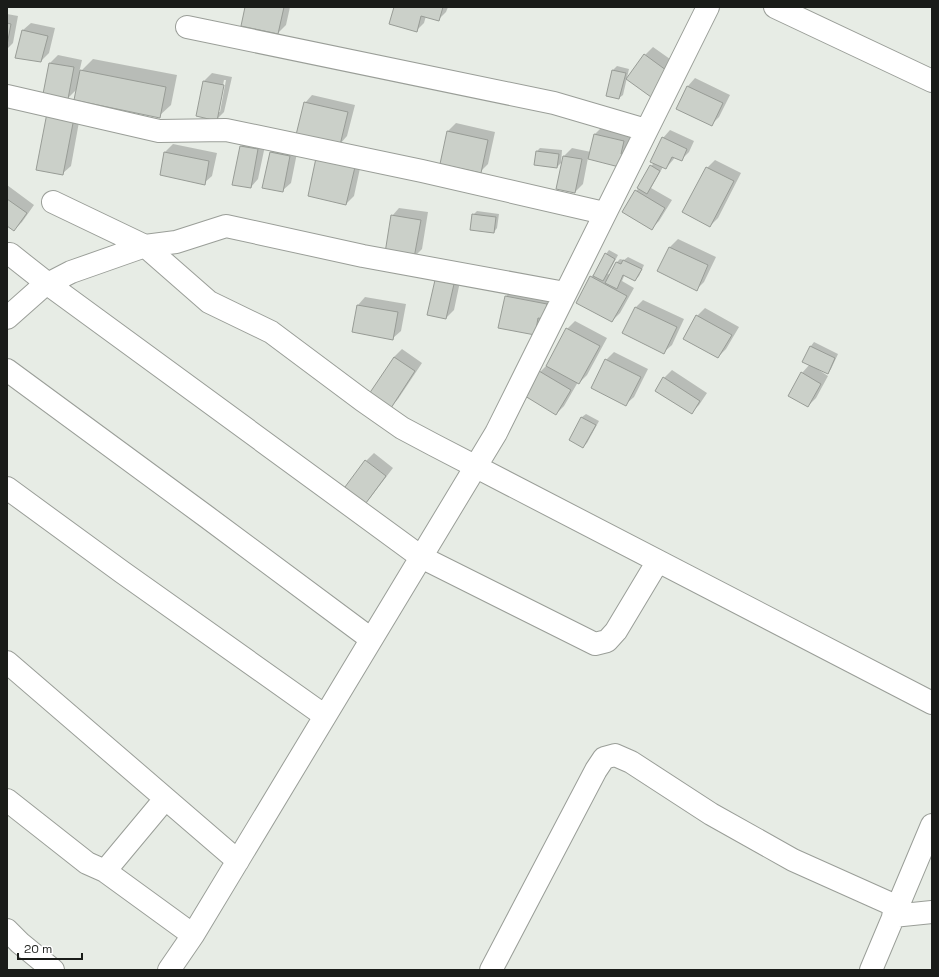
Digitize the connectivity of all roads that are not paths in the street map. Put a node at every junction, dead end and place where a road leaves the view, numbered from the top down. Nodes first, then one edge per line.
1 (708, 7) edge
2 (775, 7) edge
3 (187, 27) dead end
4 (932, 81) edge
5 (7, 96) edge
6 (646, 130) junction
7 (53, 202) dead end
8 (604, 213) junction
9 (146, 246) junction
10 (10, 254) dead end
11 (48, 284) junction
12 (565, 293) junction
13 (7, 318) edge
14 (7, 370) edge
15 (475, 467) junction
16 (7, 488) edge
17 (421, 557) junction
18 (658, 561) junction
19 (371, 639) junction
20 (7, 662) edge
21 (932, 703) edge
22 (325, 716) junction
23 (165, 799) junction
24 (7, 800) edge
25 (932, 825) edge
26 (238, 861) junction
27 (105, 871) junction
28 (896, 911) junction
29 (932, 912) edge
30 (7, 930) edge
31 (193, 934) junction
32 (53, 970) edge
33 (170, 970) edge
34 (491, 970) edge
35 (871, 970) edge

1 - 6 street
2 - 4 street
3 - 6 street
5 - 8 street
6 - 8 street
7 - 9 street
8 - 12 street
9 - 11 street
9 - 12 street
9 - 15 street
10 - 11 street
11 - 13 street
11 - 17 street
12 - 15 street
14 - 19 street
15 - 17 street
15 - 18 street
16 - 22 street
17 - 18 street
17 - 19 street
18 - 21 street
19 - 22 street
20 - 23 street
22 - 26 street
23 - 26 street
23 - 27 street
24 - 27 street
25 - 28 street
26 - 31 street
27 - 31 street
28 - 29 street
28 - 34 street
28 - 35 street
30 - 32 street
31 - 33 street

